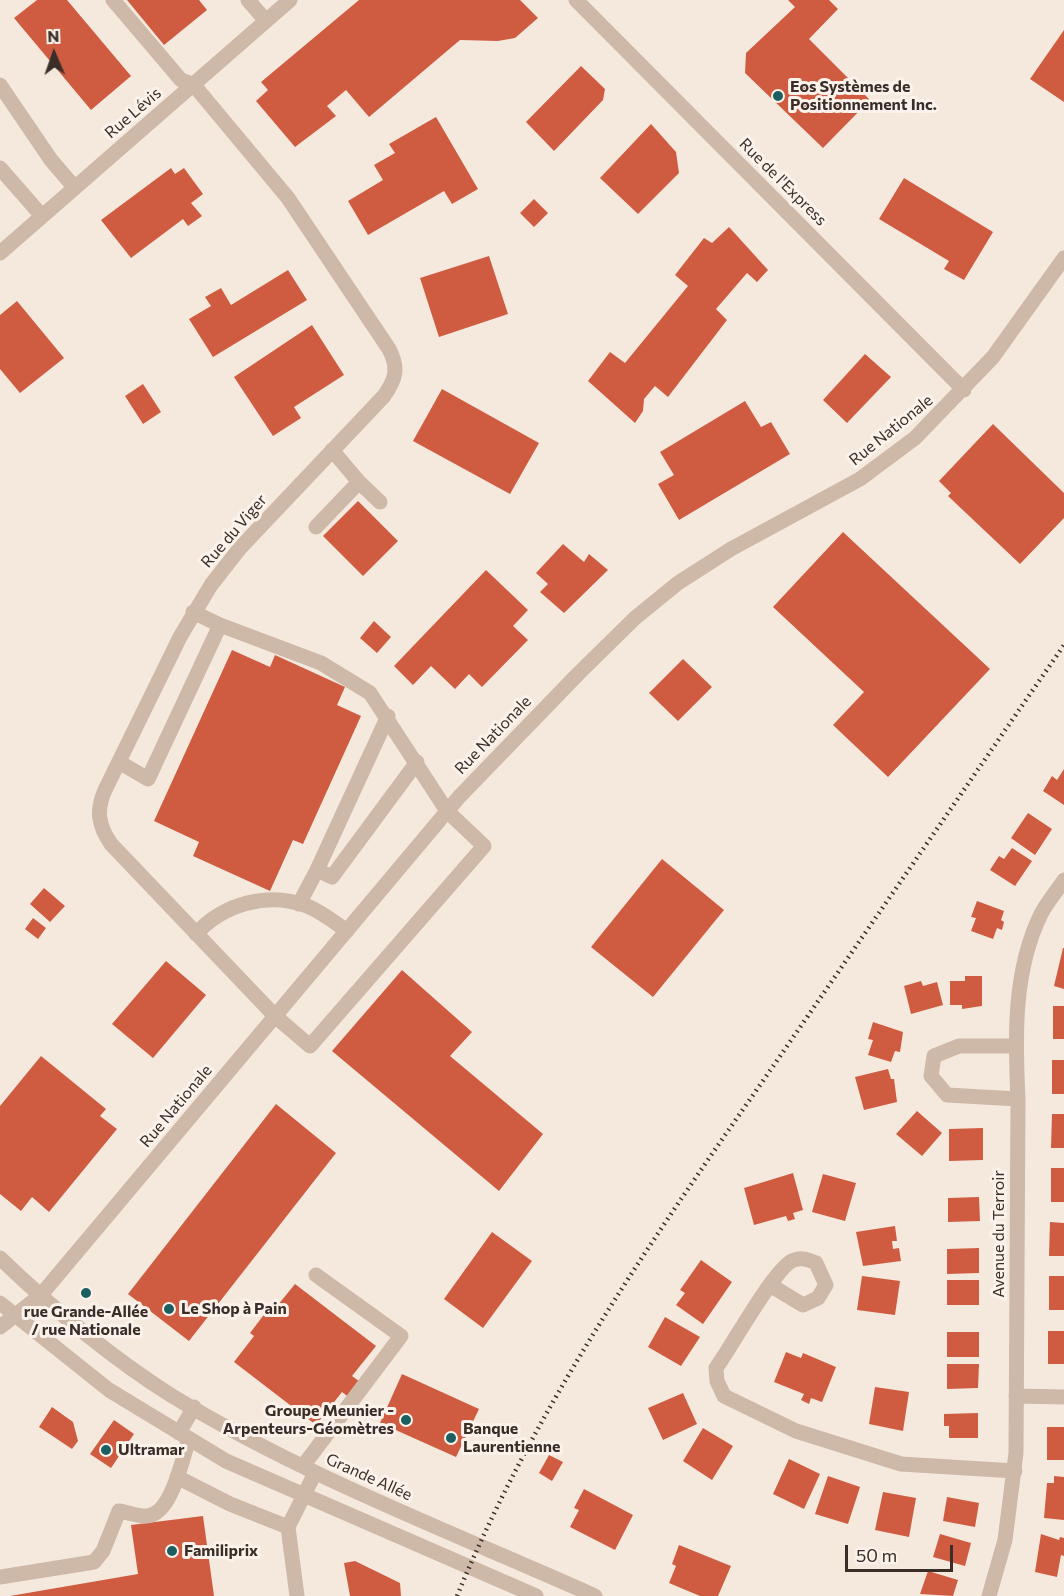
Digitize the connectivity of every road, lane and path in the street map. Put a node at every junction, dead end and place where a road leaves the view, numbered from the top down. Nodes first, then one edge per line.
1 (113, 0) edge
2 (248, 0) edge
3 (290, 0) edge
4 (576, 0) edge
5 (266, 21) junction
6 (193, 84) junction
7 (0, 85) edge
8 (0, 168) edge
9 (75, 188) junction
10 (42, 216) junction
11 (0, 253) edge
12 (1064, 258) edge
13 (964, 390) junction
14 (332, 450) junction
15 (359, 483) junction
16 (380, 502) dead end
17 (316, 527) dead end
18 (193, 612) junction
19 (220, 625) junction
20 (388, 716) junction
21 (119, 762) junction
22 (417, 762) junction
23 (447, 811) junction
24 (317, 870) junction
25 (1064, 880) edge
26 (299, 904) junction
27 (347, 931) junction
28 (196, 934) junction
29 (275, 1016) junction
30 (1015, 1046) junction
31 (1018, 1100) junction
32 (0, 1258) edge
33 (316, 1275) dead end
34 (770, 1285) dead end
35 (40, 1296) junction
36 (0, 1303) edge
37 (13, 1315) junction
38 (0, 1327) edge
39 (1016, 1396) junction
40 (1064, 1397) edge
41 (194, 1407) junction
42 (184, 1436) junction
43 (309, 1470) junction
44 (1015, 1471) junction
45 (177, 1477) junction
46 (304, 1497) junction
47 (288, 1527) junction
48 (0, 1577) edge
49 (297, 1596) edge
50 (536, 1596) edge
51 (595, 1596) edge
52 (989, 1596) edge

1 - 6 street, Rue du Viger
2 - 5 street
3 - 5 street, Rue Lévis
4 - 13 street, Rue de l'Express
5 - 6 street, Rue Lévis
6 - 9 street, Rue Lévis
6 - 14 street, Rue du Viger
7 - 9 street
8 - 10 street
9 - 10 street, Rue Lévis
10 - 11 street, Rue Lévis
12 - 13 street, Rue Nationale
13 - 23 street, Rue Nationale
14 - 15 street
14 - 18 street, Rue du Viger
15 - 16 street
15 - 17 street
18 - 19 street
18 - 21 street, Rue du Viger
19 - 20 street
19 - 21 street
20 - 22 street
20 - 24 street
21 - 28 street, Rue du Viger
22 - 23 street
22 - 24 street
23 - 27 street, Rue Nationale
23 - 29 street, Rue du Viger
24 - 26 street
25 - 30 street, Avenue du Terroir
26 - 27 street
26 - 28 street
27 - 29 street, Rue Nationale
28 - 29 street, Rue du Viger
29 - 35 street, Rue Nationale
30 - 31 street, Avenue du Terroir
30 - 31 street
31 - 39 street, Avenue du Terroir
32 - 35 street, Grande Allée
33 - 43 street
34 - 44 street
35 - 37 street, Rue Nationale
35 - 41 street, Grande Allée
36 - 37 street
37 - 38 street, Rue Nationale
37 - 42 street
39 - 40 street
39 - 44 street, Avenue du Terroir
41 - 42 street
41 - 43 street, Grande Allée
42 - 45 street
42 - 46 street
43 - 46 street
43 - 51 street, Grande Allée
44 - 52 street, Avenue du Terroir
45 - 47 street
45 - 48 street
46 - 47 street
46 - 50 street
47 - 49 street

